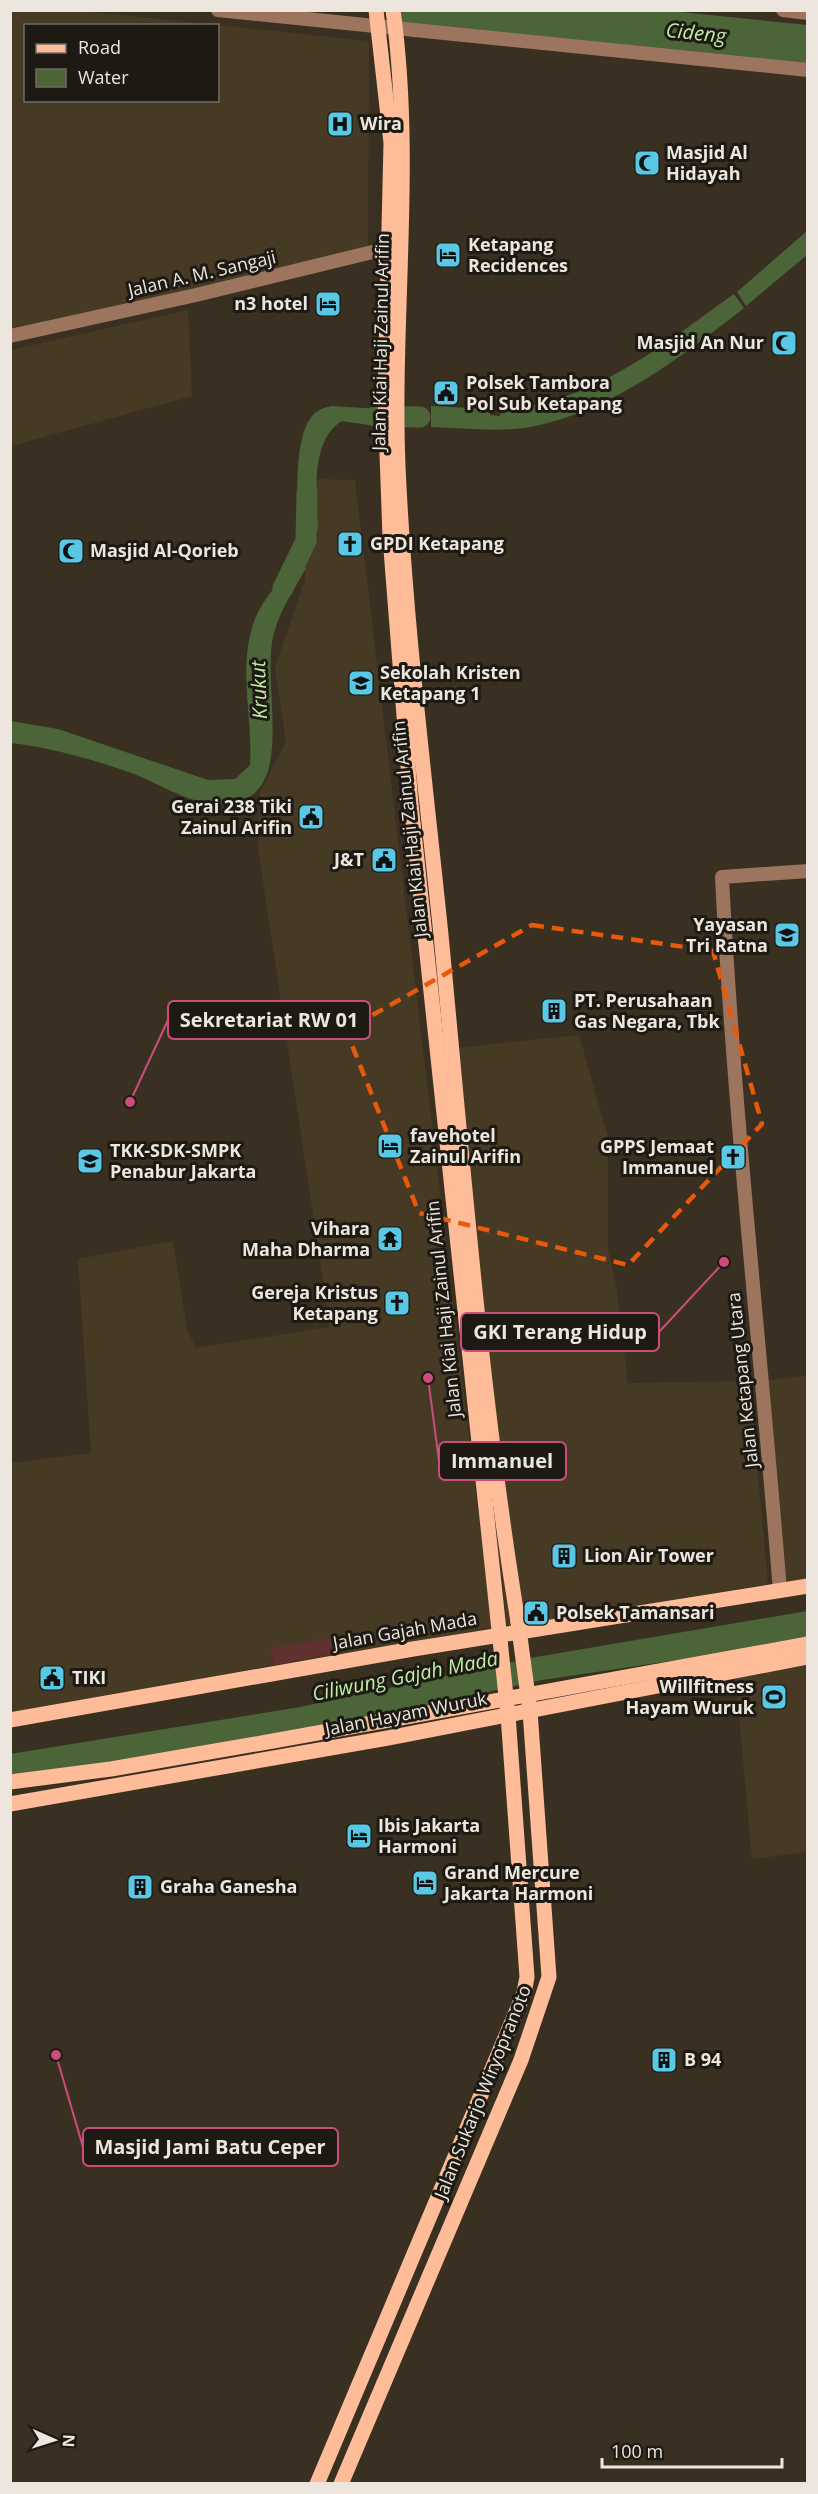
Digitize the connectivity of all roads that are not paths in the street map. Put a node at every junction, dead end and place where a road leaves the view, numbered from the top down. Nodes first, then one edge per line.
1 (218, 10) edge
2 (783, 10) edge
3 (807, 13) edge
4 (377, 20) edge
5 (395, 21) edge
6 (807, 70) edge
7 (396, 246) junction
8 (10, 336) edge
9 (807, 871) edge
10 (460, 1209) junction
11 (505, 1547) junction
12 (488, 1549) junction
13 (807, 1586) edge
14 (780, 1591) junction
15 (523, 1628) junction
16 (497, 1635) junction
17 (807, 1644) edge
18 (807, 1657) edge
19 (527, 1691) junction
20 (505, 1695) junction
21 (530, 1711) junction
22 (508, 1715) junction
23 (10, 1720) edge
24 (10, 1782) edge
25 (10, 1804) edge
26 (542, 1876) junction
27 (520, 1878) junction
28 (459, 2149) junction
29 (479, 2155) junction
30 (448, 2174) junction
31 (467, 2183) junction
32 (317, 2484) edge
33 (341, 2484) edge

1 - 4 street
2 - 3 street
4 - 5 street
4 - 7 main road
5 - 6 street
5 - 7 main road, Jalan Kiai Haji Zainul Arifin
7 - 8 street, Jalan A. M. Sangaji
7 - 10 main road, Jalan Kiai Haji Zainul Arifin
9 - 14 street, Jalan Ketapang Utara
10 - 11 main road, Jalan Kiai Haji Zainul Arifin
10 - 12 main road, Jalan Kiai Haji Zainul Arifin
11 - 12 main road
11 - 15 main road, Jalan Kiai Haji Zainul Arifin
12 - 16 main road, Jalan Kiai Haji Zainul Arifin
13 - 14 main road, Jalan Gajah Mada
14 - 15 main road, Jalan Gajah Mada
15 - 16 main road, Jalan Gajah Mada
15 - 19 main road, Jalan Sukarjo Wiryopranoto
16 - 20 main road, Jalan Sukarjo Wiryopranoto
16 - 23 main road, Jalan Gajah Mada
17 - 19 main road, Jalan Hayam Wuruk
18 - 21 main road, Jalan Hayam Wuruk
19 - 20 main road, Jalan Hayam Wuruk
19 - 21 main road, Jalan Sukarjo Wiryopranoto
20 - 22 main road, Jalan Sukarjo Wiryopranoto
20 - 24 main road, Jalan Hayam Wuruk
21 - 22 main road, Jalan Hayam Wuruk
21 - 26 main road, Jalan Sukarjo Wiryopranoto
22 - 25 main road, Jalan Hayam Wuruk
22 - 27 main road, Jalan Sukarjo Wiryopranoto
26 - 27 main road
26 - 29 main road, Jalan Sukarjo Wiryopranoto
27 - 28 main road, Jalan Sukarjo Wiryopranoto
28 - 29 main road
28 - 30 main road, Jalan Sukarjo Wiryopranoto
29 - 31 main road, Jalan Sukarjo Wiryopranoto
30 - 31 main road
30 - 32 main road, Jalan Sukarjo Wiryopranoto
31 - 33 main road, Jalan Sukarjo Wiryopranoto

